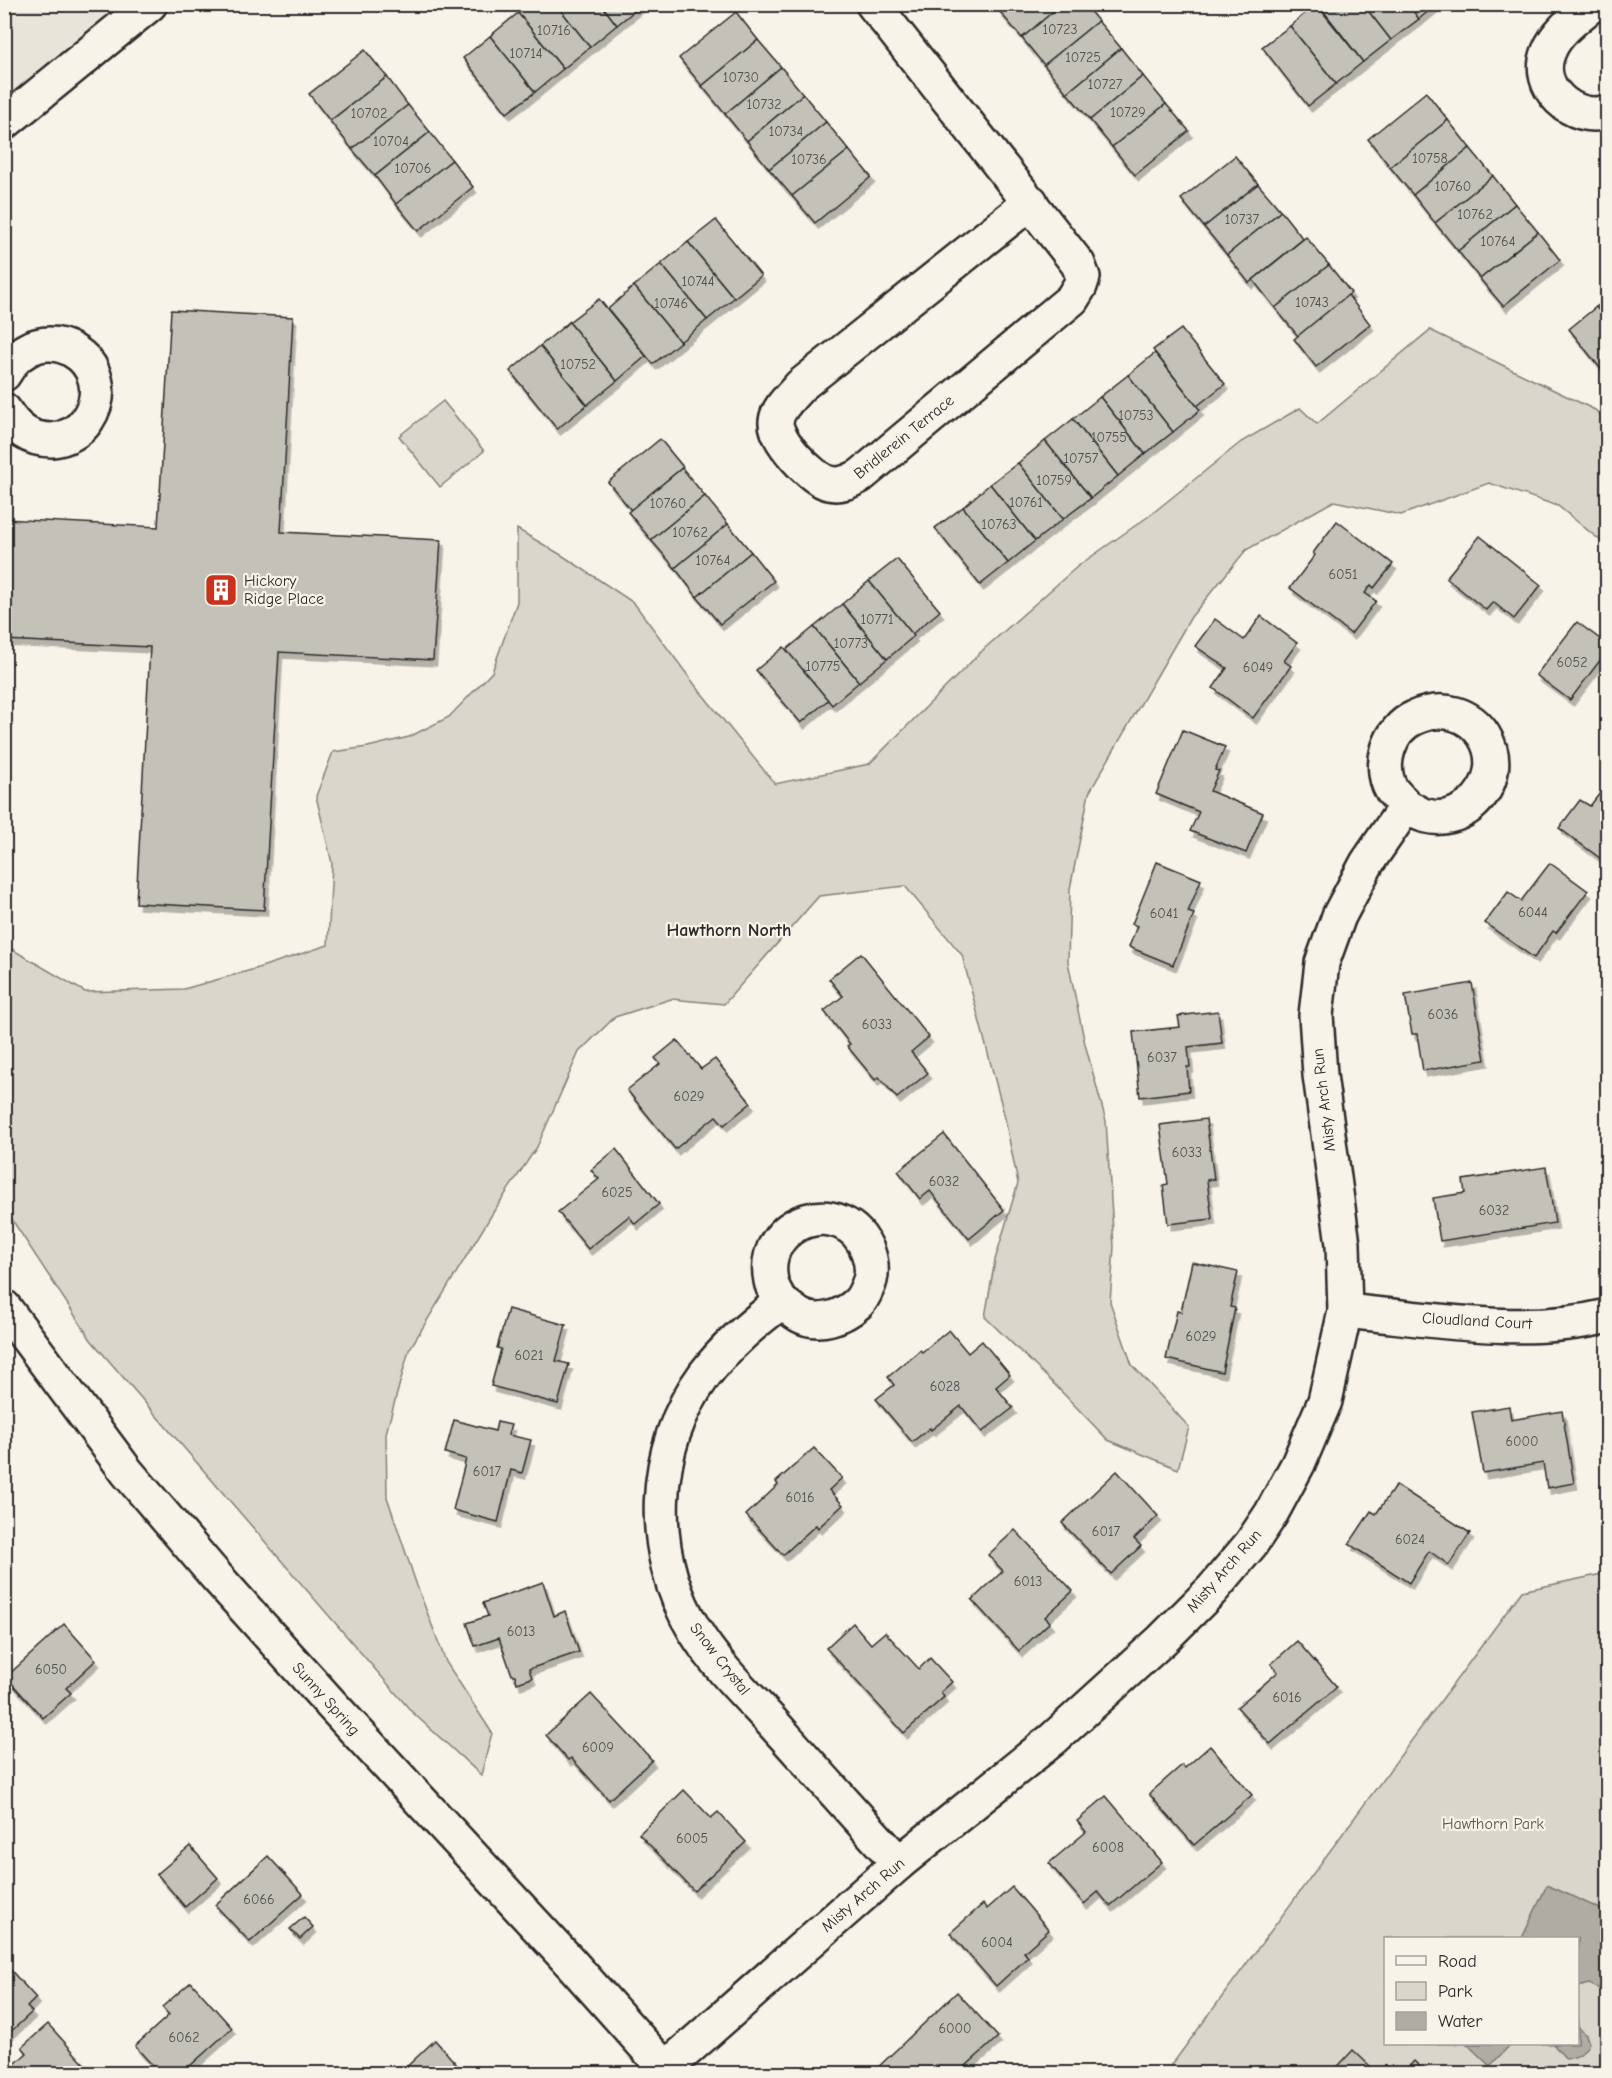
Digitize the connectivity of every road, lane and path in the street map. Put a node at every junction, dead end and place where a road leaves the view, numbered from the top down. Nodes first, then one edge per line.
1 (150, 4) edge
2 (873, 4) edge
3 (1593, 4) edge
4 (1608, 112) edge
5 (4, 123) edge
6 (1031, 202) junction
7 (10, 352) edge
8 (4, 410) edge
9 (1406, 806) dead end
10 (781, 1302) dead end
11 (4, 1307) edge
12 (1346, 1311) junction
13 (1608, 1316) edge
14 (899, 1863) junction
15 (667, 2071) edge

1 - 5 street
2 - 6 street, Bridlerein Terrace
3 - 4 street
6 - 6 street, Bridlerein Terrace
7 - 8 street
9 - 12 street, Misty Arch Run
10 - 14 street, Snow Crystal
11 - 15 street, Sunny Spring
12 - 13 street, Cloudland Court
12 - 14 street, Misty Arch Run
14 - 15 street, Misty Arch Run

